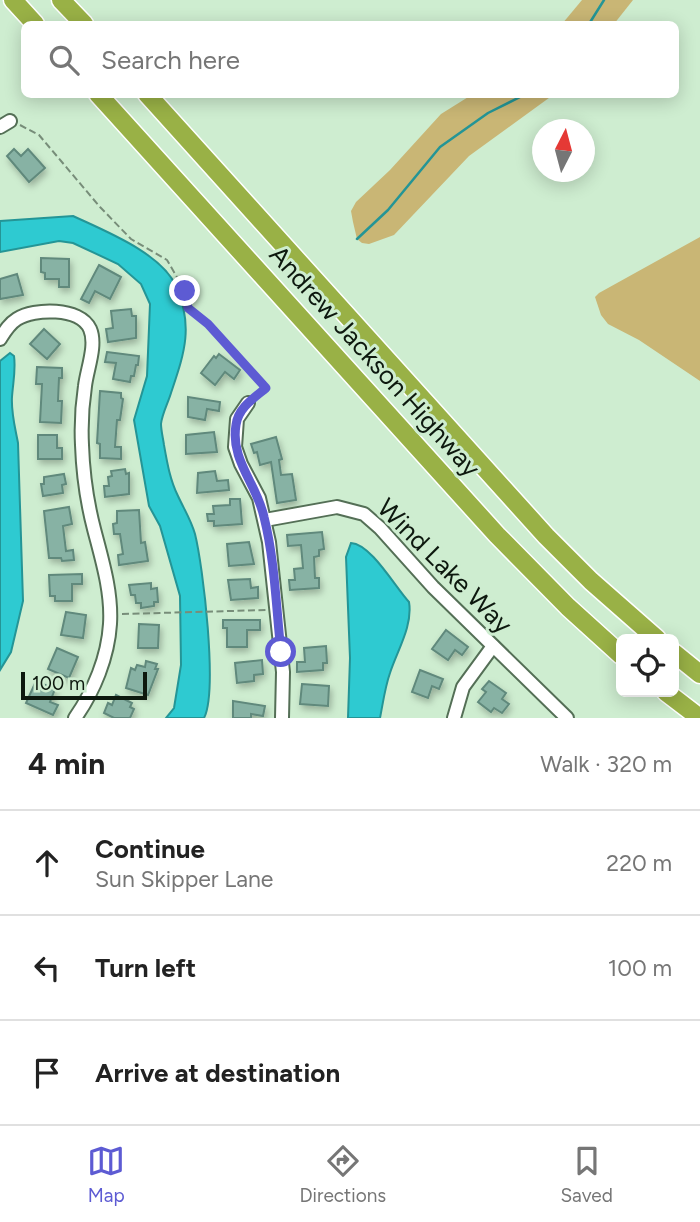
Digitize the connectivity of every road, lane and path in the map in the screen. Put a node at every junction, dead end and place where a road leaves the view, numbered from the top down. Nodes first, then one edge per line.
1 (13, 0) edge
2 (61, 0) edge
3 (32, 21) edge
4 (81, 21) edge
5 (102, 98) edge
6 (151, 98) edge
7 (5, 124) edge
8 (0, 339) edge
9 (248, 403) joint
10 (265, 520) junction
11 (277, 609) junction
12 (111, 614) junction
13 (651, 634) edge
14 (493, 646) junction
15 (616, 650) edge
16 (679, 657) edge
17 (700, 674) edge
18 (663, 697) edge
19 (673, 697) edge
20 (75, 718) edge
21 (282, 718) edge
22 (454, 718) edge
23 (567, 718) edge
24 (684, 718) edge
25 (700, 718) edge

1 - 3 highway
2 - 4 highway
5 - 15 highway, Andrew Jackson Highway
6 - 13 highway, Andrew Jackson Highway
7 - 9 path
8 - 12 street
9 - 10 street
10 - 11 street
10 - 14 street, Wind Lake Way
11 - 12 path
11 - 21 street
12 - 20 street
14 - 22 street
14 - 23 street, Wind Lake Way
16 - 17 highway
18 - 24 highway
19 - 25 highway

